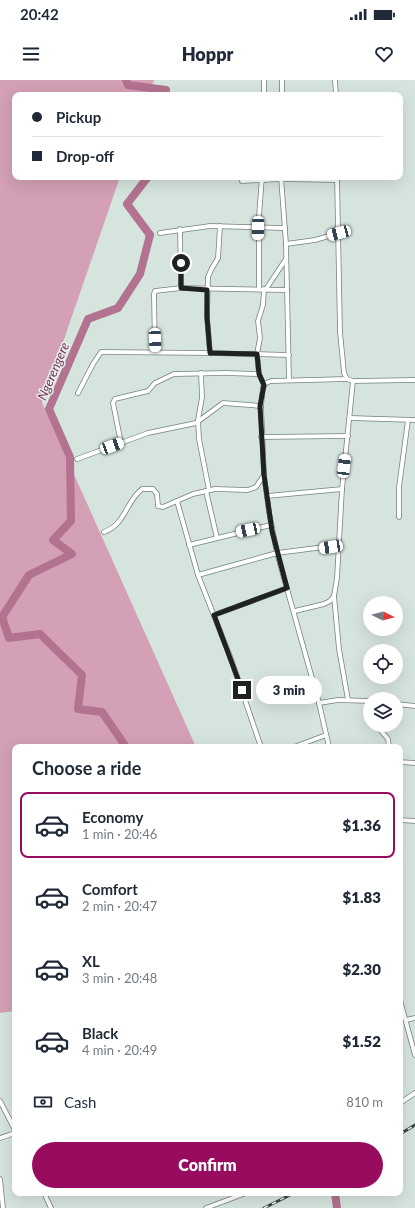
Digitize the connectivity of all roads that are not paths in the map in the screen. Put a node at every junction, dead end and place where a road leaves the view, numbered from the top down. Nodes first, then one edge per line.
1 (264, 80) edge
2 (282, 80) edge
3 (335, 80) edge
4 (264, 92) edge
5 (282, 92) edge
6 (336, 92) edge
7 (252, 180) edge
8 (262, 180) edge
9 (281, 180) edge
10 (337, 180) edge
11 (242, 182) dead end
12 (220, 226) junction
13 (258, 228) junction
14 (285, 228) junction
15 (180, 229) junction
16 (160, 233) dead end
17 (339, 233) junction
18 (286, 244) junction
19 (286, 259) junction
20 (181, 288) junction
21 (263, 289) junction
22 (207, 290) junction
23 (287, 290) junction
24 (155, 352) junction
25 (210, 353) junction
26 (257, 354) junction
27 (289, 356) junction
28 (201, 373) junction
29 (259, 374) junction
30 (347, 379) junction
31 (289, 380) junction
32 (415, 380) edge
33 (354, 381) junction
34 (264, 385) junction
35 (78, 393) dead end
36 (260, 406) junction
37 (350, 418) junction
38 (198, 420) junction
39 (408, 420) junction
40 (415, 420) edge
41 (348, 436) junction
42 (262, 437) junction
43 (121, 443) junction
44 (77, 459) dead end
45 (264, 475) junction
46 (342, 489) junction
47 (207, 491) junction
48 (267, 496) junction
49 (177, 501) junction
50 (399, 517) dead end
51 (271, 525) junction
52 (104, 532) dead end
53 (216, 538) junction
54 (189, 544) junction
55 (340, 545) junction
56 (277, 553) junction
57 (198, 576) junction
58 (287, 588) junction
59 (334, 596) junction
60 (295, 611) junction
61 (214, 615) junction
62 (348, 700) junction
63 (363, 701) edge
64 (320, 703) junction
65 (403, 705) edge
66 (415, 706) edge
67 (382, 732) edge
68 (326, 735) junction
69 (260, 744) edge
70 (302, 744) edge
71 (328, 744) edge
72 (389, 744) edge
73 (403, 762) edge
74 (415, 763) edge
75 (403, 820) edge
76 (415, 821) edge
77 (403, 1010) edge
78 (415, 1018) edge
79 (406, 1020) junction
80 (415, 1055) edge
81 (415, 1093) edge
82 (403, 1101) edge
83 (0, 1102) edge
84 (12, 1126) edge
85 (12, 1133) edge
86 (0, 1138) edge
87 (0, 1179) edge
88 (45, 1196) edge
89 (238, 1196) edge
90 (3, 1208) edge
91 (51, 1208) edge
92 (206, 1208) edge

1 - 4 street
2 - 5 street
3 - 6 street
7 - 11 street
8 - 13 street
9 - 14 street
10 - 17 street
12 - 13 street
12 - 15 street
12 - 22 street
13 - 14 street
13 - 21 street
14 - 18 street
15 - 16 street
15 - 20 street
17 - 18 street
17 - 30 street
18 - 19 street
19 - 21 street
19 - 23 street
20 - 22 street
20 - 24 street
21 - 22 street
21 - 23 street
21 - 26 street
22 - 25 street
23 - 27 street
24 - 25 street
24 - 35 street
25 - 26 street
26 - 27 street
26 - 29 street
27 - 31 street
28 - 29 street
28 - 38 street
28 - 43 street
29 - 34 street
30 - 31 street
30 - 33 street
31 - 34 street
32 - 33 street
33 - 37 street
34 - 36 street
36 - 38 street
36 - 42 street
37 - 39 street
37 - 41 street
38 - 43 street
38 - 47 street
39 - 40 street
39 - 50 street
41 - 42 street
41 - 46 street
42 - 45 street
43 - 44 street
45 - 47 street
45 - 48 street
46 - 48 street
46 - 55 street
47 - 49 street
47 - 53 street
48 - 51 street
49 - 52 street
49 - 54 street
51 - 53 street
51 - 56 street
53 - 54 street
54 - 57 street
55 - 56 street
55 - 59 street
56 - 57 street
56 - 58 street
57 - 61 street
58 - 60 street
58 - 61 street
59 - 60 street
59 - 62 street
60 - 64 street
61 - 69 street
62 - 63 street
62 - 64 street
64 - 68 street
65 - 66 street
67 - 72 street
68 - 70 street
68 - 71 street
73 - 74 street
75 - 76 street
77 - 79 street
78 - 79 street
79 - 80 street
81 - 82 street
83 - 84 street
85 - 86 street
87 - 90 street
88 - 91 street
89 - 92 street

